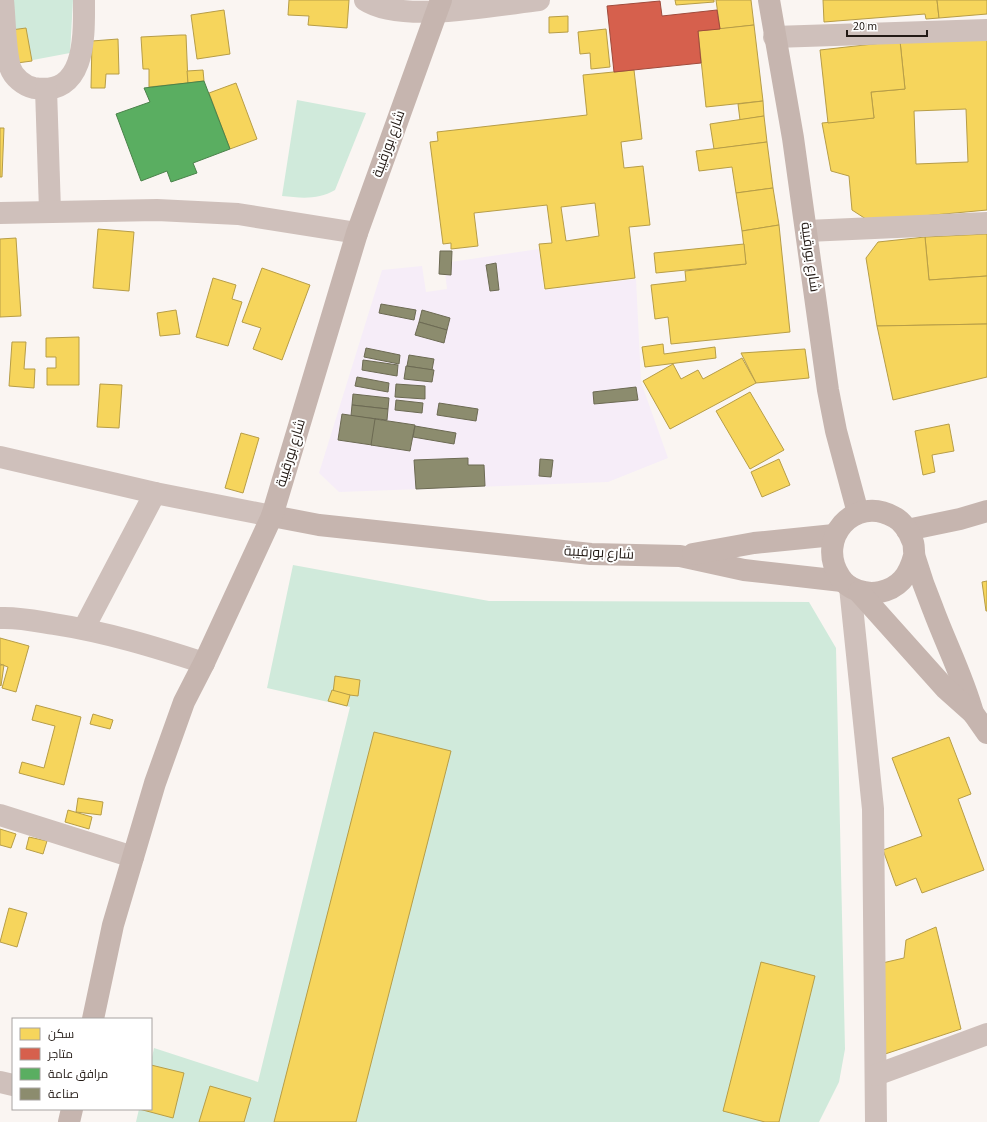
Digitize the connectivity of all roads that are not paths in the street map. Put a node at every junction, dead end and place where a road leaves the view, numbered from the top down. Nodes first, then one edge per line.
1 (3, 0) edge
2 (84, 0) edge
3 (365, 0) edge
4 (539, 0) edge
5 (769, 0) edge
6 (438, 6) edge
7 (987, 30) edge
8 (774, 37) junction
9 (46, 89) junction
10 (50, 211) junction
11 (0, 212) edge
12 (987, 223) edge
13 (807, 231) junction
14 (357, 232) junction
15 (0, 457) edge
16 (155, 493) junction
17 (987, 511) edge
18 (858, 513) junction
19 (272, 516) junction
20 (907, 530) junction
21 (834, 535) junction
22 (680, 556) junction
23 (914, 556) junction
24 (850, 587) junction
25 (0, 618) edge
26 (84, 628) junction
27 (204, 663) junction
28 (973, 713) junction
29 (987, 733) edge
30 (0, 815) edge
31 (132, 857) junction
32 (93, 1018) edge
33 (987, 1034) edge
34 (876, 1075) junction
35 (0, 1082) edge
36 (12, 1086) edge
37 (72, 1110) edge
38 (69, 1122) edge
39 (876, 1122) edge

1 - 9 street
2 - 9 street
3 - 6 street
4 - 6 street
5 - 8 main road, شارع بورقيبة
6 - 14 main road, شارع بورقيبة
7 - 8 street
8 - 13 main road, شارع بورقيبة
9 - 10 street
10 - 11 street
10 - 14 street
12 - 13 street
13 - 18 main road, شارع بورقيبة
14 - 19 main road, شارع بورقيبة
15 - 16 street
16 - 19 street
16 - 26 street
17 - 20 main road
18 - 20 main road
18 - 21 main road
19 - 22 main road, شارع بورقيبة
19 - 27 main road
20 - 23 main road
21 - 22 main road, شارع بورقيبة
21 - 24 main road
22 - 24 main road, شارع بورقيبة
23 - 24 main road
23 - 28 main road
24 - 28 main road
24 - 34 street
25 - 26 street
26 - 27 street
27 - 31 main road
28 - 29 main road
30 - 31 street
31 - 32 main road
33 - 34 street
34 - 39 street
35 - 36 street
37 - 38 main road

